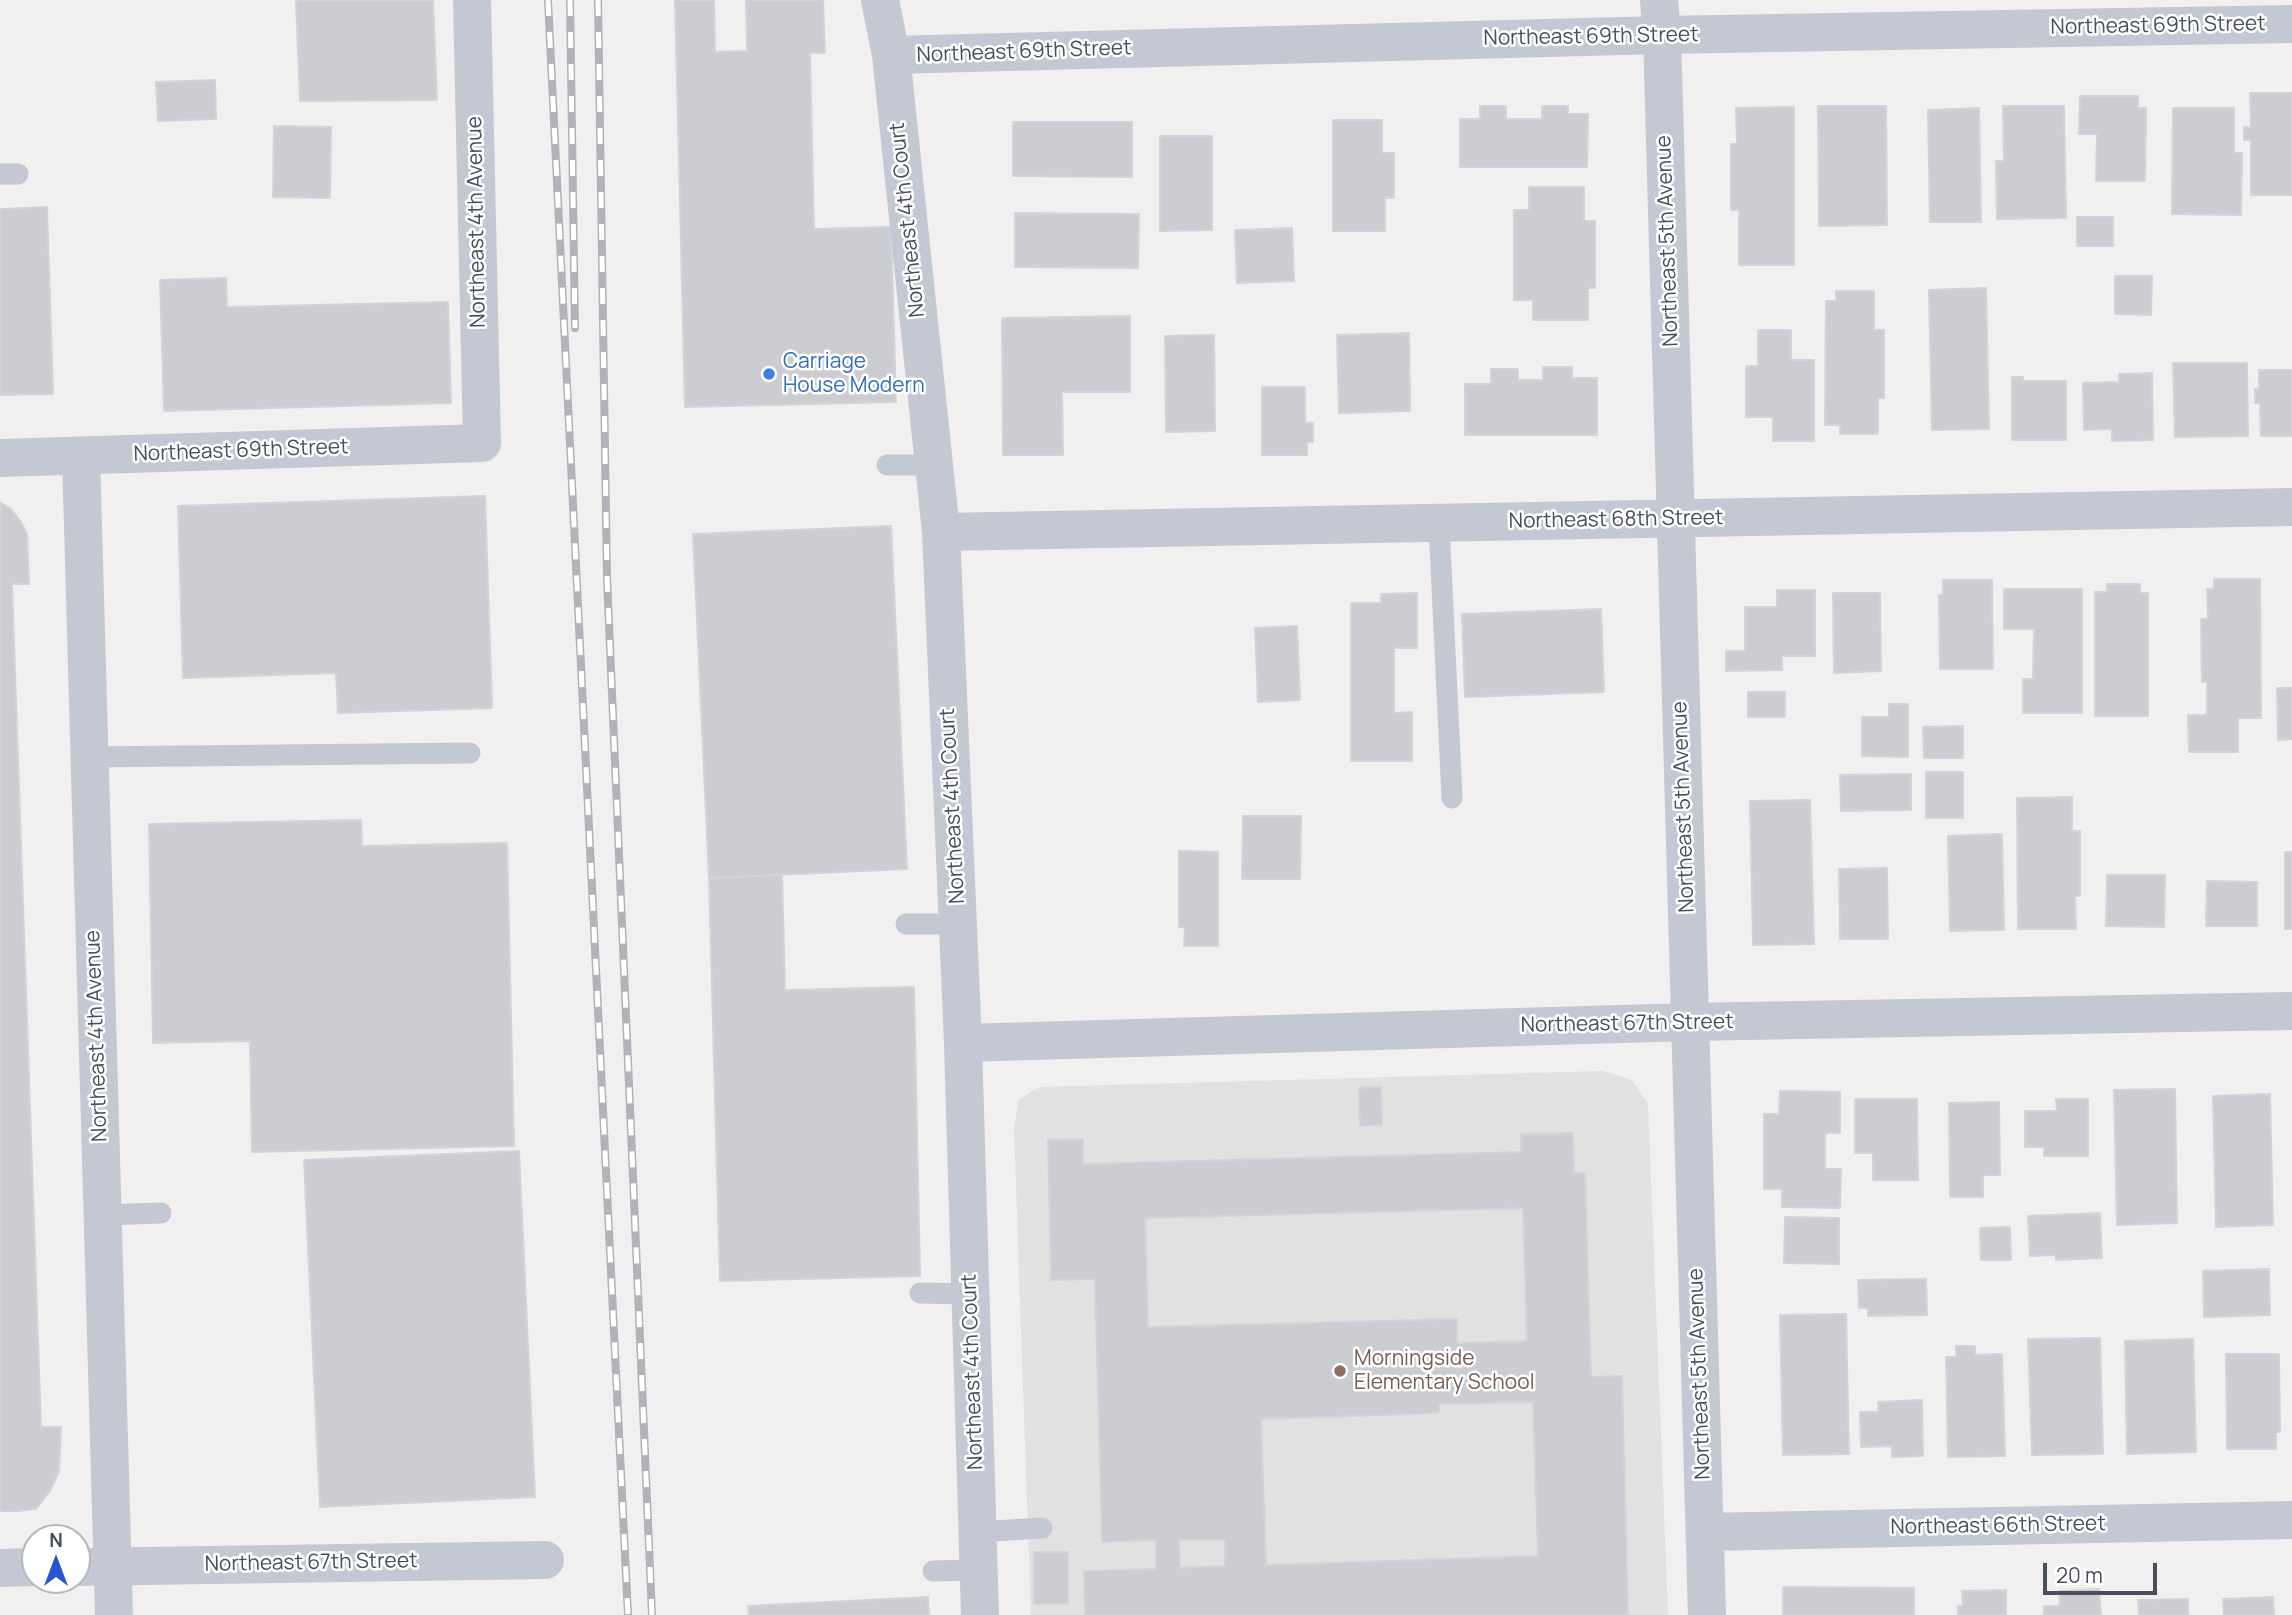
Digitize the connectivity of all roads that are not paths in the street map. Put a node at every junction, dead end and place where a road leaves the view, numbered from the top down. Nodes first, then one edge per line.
1 (472, 0) edge
2 (880, 0) edge
3 (1660, 17) edge
4 (2292, 24) edge
5 (891, 55) junction
6 (482, 443) joint
7 (81, 456) junction
8 (0, 458) edge
9 (887, 465) dead end
10 (934, 465) junction
11 (2292, 508) edge
12 (1676, 519) junction
13 (1439, 524) junction
14 (941, 533) junction
15 (470, 753) dead end
16 (89, 757) junction
17 (1452, 798) dead end
18 (906, 924) dead end
19 (958, 924) junction
20 (2292, 1012) edge
21 (1690, 1022) junction
22 (963, 1043) junction
23 (161, 1213) dead end
24 (102, 1215) junction
25 (920, 1293) dead end
26 (970, 1294) junction
27 (2292, 1520) edge
28 (1042, 1528) dead end
29 (977, 1532) junction
30 (1705, 1532) junction
31 (545, 1560) dead end
32 (94, 1566) edge
33 (21, 1567) edge
34 (0, 1568) edge
35 (978, 1570) junction
36 (933, 1571) dead end
37 (114, 1615) edge
38 (980, 1615) edge
39 (1707, 1615) edge

1 - 6 street, Northeast 4th Avenue
2 - 5 street, Northeast 4th Court
3 - 4 street, Northeast 69th Street
3 - 5 street, Northeast 69th Street
3 - 12 street, Northeast 5th Avenue
5 - 10 street, Northeast 4th Court
6 - 7 street, Northeast 69th Street
7 - 8 street, Northeast 69th Street
7 - 16 street, Northeast 4th Avenue
9 - 10 lane
10 - 14 street, Northeast 4th Court
11 - 12 street, Northeast 68th Street
12 - 13 street, Northeast 68th Street
12 - 21 street, Northeast 5th Avenue
13 - 14 street, Northeast 68th Street
13 - 17 lane
14 - 19 street, Northeast 4th Court
15 - 16 lane
16 - 24 street, Northeast 4th Avenue
18 - 19 lane
19 - 22 street, Northeast 4th Court
20 - 21 street, Northeast 67th Street
21 - 22 street, Northeast 67th Street
21 - 30 street, Northeast 5th Avenue
22 - 26 street, Northeast 4th Court
23 - 24 lane
24 - 32 street, Northeast 4th Avenue
25 - 26 lane
26 - 29 street, Northeast 4th Court
27 - 30 street, Northeast 66th Street
28 - 29 lane
29 - 35 street, Northeast 4th Court
30 - 39 street, Northeast 5th Avenue
31 - 32 street, Northeast 67th Street
32 - 37 street, Northeast 4th Avenue
33 - 34 street
35 - 36 lane
35 - 38 street, Northeast 4th Court

